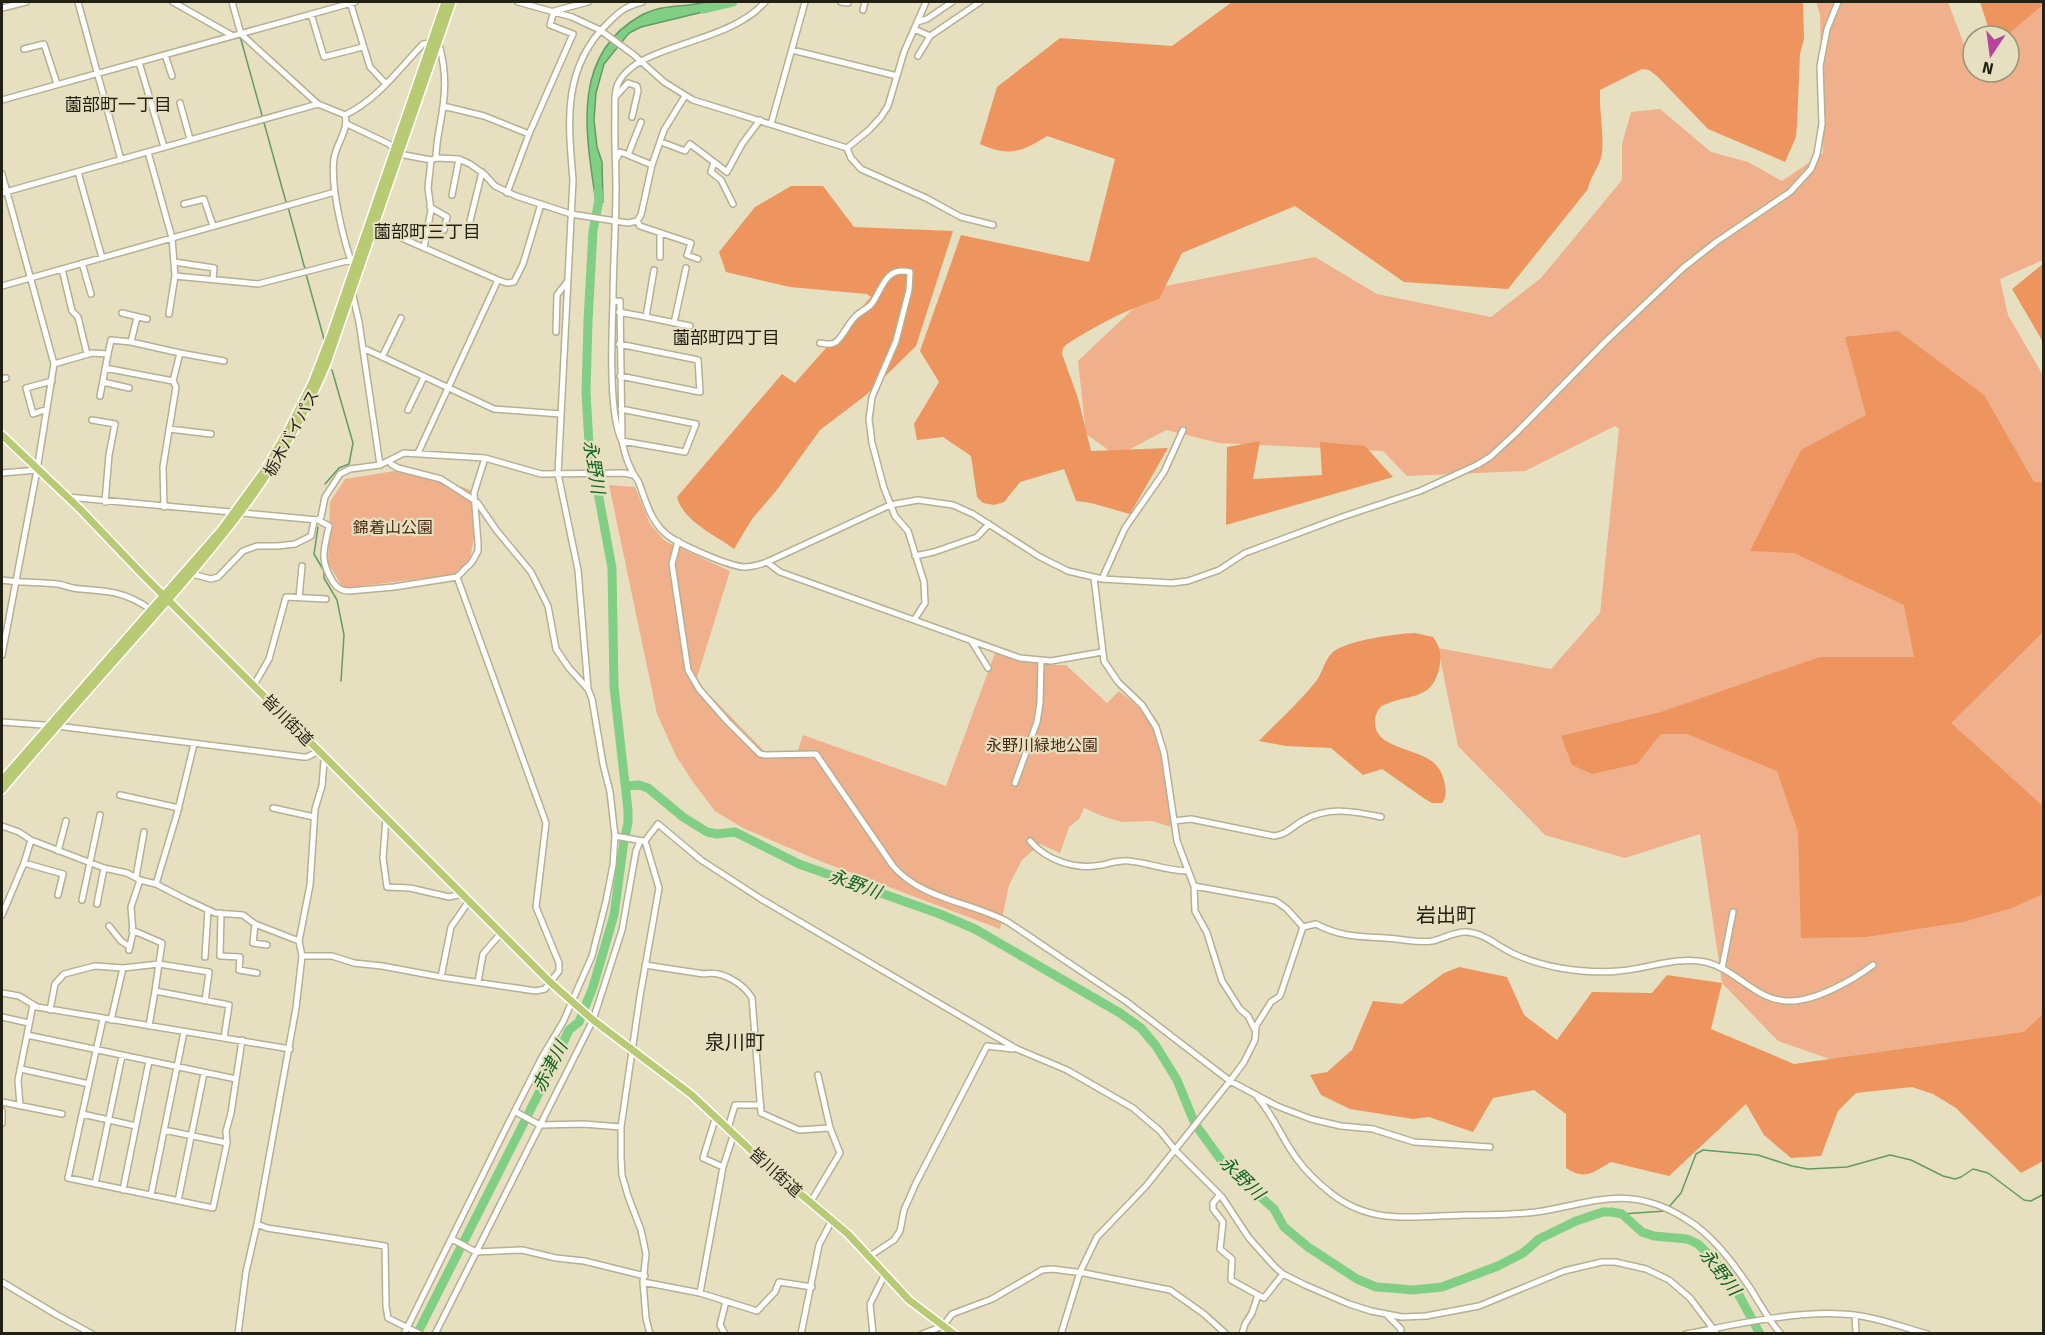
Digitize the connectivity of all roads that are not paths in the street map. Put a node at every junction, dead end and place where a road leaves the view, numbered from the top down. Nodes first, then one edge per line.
1 (21, 2) edge
2 (78, 2) edge
3 (173, 2) edge
4 (232, 2) edge
5 (352, 2) edge
6 (445, 2) edge
7 (452, 2) edge
8 (518, 2) edge
9 (588, 2) edge
10 (642, 2) edge
11 (765, 2) edge
12 (805, 2) edge
13 (865, 2) edge
14 (926, 2) edge
15 (951, 2) edge
16 (980, 2) edge
17 (1838, 2) edge
18 (576, 3) edge
19 (2, 8) edge
20 (862, 10) dead end
21 (554, 11) junction
22 (310, 14) junction
23 (917, 22) junction
24 (914, 29) junction
25 (602, 31) junction
26 (241, 34) junction
27 (233, 36) junction
28 (930, 36) junction
29 (434, 44) junction
30 (363, 47) junction
31 (24, 49) dead end
32 (792, 50) junction
33 (165, 54) junction
34 (918, 56) dead end
35 (139, 62) junction
36 (641, 62) junction
37 (98, 73) junction
38 (172, 76) dead end
39 (897, 76) junction
40 (57, 84) junction
41 (386, 84) junction
42 (685, 96) junction
43 (615, 97) junction
44 (2, 99) edge
45 (180, 103) dead end
46 (318, 104) junction
47 (443, 106) junction
48 (345, 115) junction
49 (632, 117) dead end
50 (760, 120) junction
51 (641, 122) dead end
52 (347, 124) junction
53 (771, 124) junction
54 (529, 134) junction
55 (190, 139) junction
56 (661, 142) junction
57 (164, 147) junction
58 (847, 148) junction
59 (397, 152) junction
60 (148, 153) junction
61 (628, 155) junction
62 (433, 159) junction
63 (459, 159) junction
64 (122, 160) junction
65 (616, 161) junction
66 (714, 162) junction
67 (652, 165) junction
68 (78, 172) junction
69 (482, 172) junction
70 (2, 174) edge
71 (4, 192) edge
72 (335, 192) junction
73 (507, 193) junction
74 (452, 195) dead end
75 (184, 204) dead end
76 (541, 204) junction
77 (733, 204) dead end
78 (430, 207) junction
79 (574, 214) junction
80 (470, 221) dead end
81 (613, 221) junction
82 (637, 221) junction
83 (993, 225) dead end
84 (213, 226) junction
85 (374, 226) junction
86 (444, 230) dead end
87 (660, 233) junction
88 (172, 238) junction
89 (424, 248) junction
90 (660, 257) dead end
91 (102, 258) junction
92 (698, 258) dead end
93 (174, 262) junction
94 (82, 263) junction
95 (352, 264) junction
96 (686, 268) dead end
97 (62, 269) junction
98 (654, 270) dead end
99 (175, 276) junction
100 (31, 278) junction
101 (353, 278) junction
102 (213, 279) junction
103 (498, 280) junction
104 (568, 281) junction
105 (2, 286) edge
106 (352, 291) junction
107 (91, 294) dead end
108 (613, 302) junction
109 (619, 312) junction
110 (122, 313) dead end
111 (169, 314) dead end
112 (646, 316) junction
113 (137, 317) junction
114 (401, 318) dead end
115 (147, 319) dead end
116 (674, 323) junction
117 (690, 326) dead end
118 (556, 332) dead end
119 (131, 342) junction
120 (820, 343) dead end
121 (619, 344) junction
122 (363, 348) junction
123 (87, 354) junction
124 (108, 354) junction
125 (180, 354) junction
126 (382, 357) junction
127 (224, 361) dead end
128 (54, 363) junction
129 (105, 368) junction
130 (620, 376) junction
131 (424, 377) junction
132 (52, 381) junction
133 (173, 381) junction
134 (103, 382) junction
135 (129, 388) dead end
136 (449, 388) junction
137 (100, 396) dead end
138 (47, 409) junction
139 (621, 409) junction
140 (408, 410) dead end
141 (561, 414) junction
142 (92, 420) dead end
143 (169, 429) junction
144 (1183, 430) dead end
145 (211, 434) dead end
146 (2, 435) edge
147 (622, 441) junction
148 (418, 453) junction
149 (485, 458) junction
150 (390, 460) junction
151 (380, 465) junction
152 (37, 470) junction
153 (2, 473) edge
154 (561, 474) junction
155 (633, 475) junction
156 (67, 497) junction
157 (475, 500) junction
158 (105, 502) junction
159 (890, 505) junction
160 (164, 507) junction
161 (236, 514) junction
162 (316, 520) junction
163 (988, 524) junction
164 (678, 541) junction
165 (915, 556) junction
166 (766, 562) junction
167 (302, 566) dead end
168 (192, 574) junction
169 (457, 578) junction
170 (1094, 578) junction
171 (1102, 579) junction
172 (2, 580) edge
173 (16, 583) junction
174 (166, 597) junction
175 (299, 598) junction
176 (326, 599) dead end
177 (150, 609) junction
178 (914, 620) junction
179 (972, 642) junction
180 (2, 651) edge
181 (1102, 652) junction
182 (1041, 661) junction
183 (988, 668) dead end
184 (254, 685) junction
185 (588, 689) junction
186 (2, 722) edge
187 (53, 725) junction
188 (194, 744) junction
189 (319, 751) junction
190 (327, 759) junction
191 (2, 780) edge
192 (1015, 783) dead end
193 (2, 790) edge
194 (120, 795) dead end
195 (178, 808) junction
196 (273, 808) dead end
197 (100, 815) dead end
198 (314, 817) junction
199 (1381, 817) dead end
200 (386, 818) junction
201 (66, 821) dead end
202 (1174, 821) junction
203 (2, 826) edge
204 (144, 832) dead end
205 (616, 836) junction
206 (31, 840) junction
207 (640, 840) junction
208 (1030, 841) dead end
209 (58, 851) junction
210 (90, 862) junction
211 (24, 863) junction
212 (104, 868) junction
213 (1188, 871) junction
214 (138, 879) junction
215 (156, 884) junction
216 (1194, 886) junction
217 (462, 894) junction
218 (58, 895) dead end
219 (82, 900) dead end
220 (469, 901) junction
221 (97, 904) dead end
222 (208, 910) junction
223 (1733, 912) dead end
224 (221, 913) junction
225 (2, 915) edge
226 (255, 924) junction
227 (109, 926) dead end
228 (1303, 927) junction
229 (132, 930) junction
230 (501, 933) junction
231 (299, 941) junction
232 (267, 945) dead end
233 (302, 956) junction
234 (206, 957) dead end
235 (159, 964) junction
236 (1872, 965) dead end
237 (645, 966) junction
238 (123, 968) junction
239 (1722, 968) junction
240 (257, 973) dead end
241 (441, 977) junction
242 (478, 981) junction
243 (550, 982) junction
244 (155, 991) junction
245 (2, 993) edge
246 (205, 1001) junction
247 (573, 1003) junction
248 (33, 1005) junction
249 (50, 1010) junction
250 (2, 1017) edge
251 (103, 1019) junction
252 (592, 1019) junction
253 (111, 1020) junction
254 (29, 1023) junction
255 (149, 1026) junction
256 (1255, 1030) junction
257 (184, 1032) junction
258 (27, 1035) junction
259 (224, 1038) junction
260 (242, 1040) junction
261 (290, 1049) junction
262 (1017, 1049) junction
263 (96, 1050) junction
264 (633, 1050) junction
265 (122, 1056) junction
266 (149, 1061) junction
267 (177, 1067) junction
268 (21, 1069) junction
269 (204, 1073) junction
270 (818, 1075) dead end
271 (236, 1079) junction
272 (1230, 1081) junction
273 (89, 1084) junction
274 (1255, 1095) junction
275 (2, 1102) edge
276 (761, 1105) junction
277 (20, 1106) junction
278 (2, 1111) edge
279 (518, 1113) junction
280 (62, 1114) dead end
281 (82, 1114) junction
282 (716, 1116) junction
283 (109, 1120) junction
284 (2, 1122) edge
285 (539, 1125) junction
286 (136, 1126) junction
287 (621, 1127) junction
288 (830, 1128) junction
289 (164, 1130) junction
290 (731, 1130) junction
291 (191, 1136) junction
292 (227, 1143) junction
293 (1490, 1148) dead end
294 (1176, 1151) junction
295 (723, 1167) junction
296 (95, 1184) junction
297 (123, 1190) junction
298 (151, 1195) junction
299 (1220, 1195) junction
300 (178, 1201) junction
301 (810, 1203) junction
302 (832, 1220) junction
303 (257, 1224) junction
304 (452, 1239) junction
305 (474, 1251) junction
306 (870, 1256) junction
307 (1080, 1272) junction
308 (885, 1274) junction
309 (1283, 1274) junction
310 (644, 1279) junction
311 (2, 1282) edge
312 (812, 1287) junction
313 (699, 1293) junction
314 (1258, 1295) junction
315 (726, 1301) junction
316 (1387, 1315) junction
317 (1855, 1315) junction
318 (1768, 1320) junction
319 (1896, 1325) junction
320 (943, 1326) junction
321 (407, 1327) junction
322 (1716, 1330) edge
323 (92, 1334) edge
324 (238, 1334) edge
325 (404, 1334) edge
326 (420, 1334) edge
327 (435, 1334) edge
328 (650, 1334) edge
329 (725, 1334) edge
330 (801, 1334) edge
331 (873, 1334) edge
332 (922, 1334) edge
333 (954, 1334) edge
334 (1061, 1334) edge
335 (1226, 1334) edge
336 (1242, 1334) edge
337 (1401, 1334) edge
338 (1686, 1334) edge
339 (1781, 1334) edge
340 (1856, 1334) edge
341 (1892, 1334) edge
342 (1927, 1334) edge

1 - 19 street
2 - 37 street
3 - 27 street
4 - 26 street
5 - 22 street
5 - 30 street
6 - 29 main road, 栃木バイパス
7 - 29 main road, 栃木バイパス
8 - 21 street
9 - 18 street
10 - 25 street
11 - 36 street
12 - 32 street
13 - 20 street
14 - 23 street
15 - 23 street
16 - 28 street
17 - 171 street
18 - 21 street
21 - 25 street
21 - 54 street
22 - 26 street
22 - 30 street
23 - 24 street
24 - 28 street
24 - 39 street
25 - 36 street
25 - 79 street
26 - 27 street
26 - 46 street
27 - 33 street
28 - 34 street
29 - 41 street
29 - 47 street
29 - 59 main road, 栃木バイパス
30 - 41 street
31 - 40 street
32 - 39 street
32 - 53 street
33 - 35 street
33 - 38 street
35 - 37 street
35 - 57 street
36 - 42 street
36 - 43 street
37 - 40 street
37 - 64 street
39 - 58 street
40 - 44 street
41 - 48 street
42 - 50 street
42 - 56 street
43 - 49 street
43 - 65 street
45 - 55 street
46 - 48 street
46 - 55 street
47 - 54 street
47 - 62 street
48 - 52 street
50 - 53 street
50 - 66 street
51 - 61 street
52 - 59 street
52 - 72 street
53 - 58 street
54 - 73 street
55 - 57 street
56 - 66 street
56 - 67 street
57 - 60 street
58 - 83 street
59 - 62 street
59 - 85 main road, 栃木バイパス
59 - 95 main road, 栃木バイパス
60 - 64 street
60 - 88 street
61 - 65 street
61 - 67 street
62 - 63 street
62 - 78 street
63 - 69 street
63 - 74 street
64 - 68 street
65 - 81 street
66 - 77 street
67 - 82 street
68 - 71 street
68 - 91 street
69 - 73 street
69 - 80 street
70 - 71 street
71 - 100 street
72 - 84 street
72 - 95 street
73 - 76 street
75 - 84 street
76 - 79 street
76 - 103 street
78 - 86 street
78 - 89 street
79 - 81 street
79 - 104 street
81 - 82 street
81 - 108 street
82 - 87 street
84 - 88 street
85 - 89 street
85 - 101 main road, 栃木バイパス
87 - 90 street
87 - 92 street
88 - 91 street
88 - 93 street
89 - 103 street
91 - 94 street
93 - 99 street
93 - 102 street
94 - 97 street
94 - 107 street
95 - 101 main road, 栃木バイパス
95 - 102 street
96 - 116 street
97 - 100 street
97 - 123 street
98 - 112 street
99 - 102 street
99 - 111 street
100 - 105 street
100 - 128 street
101 - 106 main road, 栃木バイパス
101 - 161 main road, 栃木バイパス
103 - 136 street
104 - 118 street
104 - 141 street
106 - 122 street
106 - 161 main road, 栃木バイパス
108 - 109 street
108 - 147 street
109 - 112 street
109 - 121 street
110 - 113 street
112 - 116 street
113 - 115 street
113 - 119 street
114 - 126 street
116 - 117 street
119 - 124 street
119 - 125 street
120 - 159 street
121 - 130 street
121 - 130 street
122 - 126 street
122 - 151 street
123 - 124 street
123 - 128 street
124 - 129 street
125 - 127 street
125 - 133 street
126 - 131 street
128 - 132 street
129 - 133 street
129 - 134 street
130 - 139 street
131 - 136 street
131 - 140 street
132 - 138 street
132 - 138 street
133 - 143 street
134 - 135 street
134 - 137 street
136 - 141 street
136 - 148 street
138 - 152 street
139 - 147 street
139 - 147 street
141 - 154 street
142 - 158 street
143 - 145 street
143 - 160 street
144 - 171 street
146 - 152 main road, 皆川街道
147 - 155 street
148 - 149 street
148 - 150 street
149 - 154 street
149 - 157 street
150 - 151 street
150 - 157 street
151 - 162 street
152 - 153 street
152 - 156 main road, 皆川街道
152 - 173 street
154 - 155 street
154 - 185 street
155 - 164 street
156 - 158 street
156 - 174 main road, 皆川街道
157 - 169 street
157 - 185 street
158 - 160 street
159 - 163 street
159 - 165 street
159 - 166 street
160 - 161 street
161 - 162 street
161 - 168 main road, 栃木バイパス
161 - 174 main road, 栃木バイパス
162 - 168 street
162 - 169 street
163 - 165 street
163 - 170 street
164 - 166 street
164 - 272 street
165 - 178 street
166 - 178 street
167 - 175 street
168 - 174 main road, 栃木バイパス
169 - 243 street
170 - 171 street
170 - 181 street
172 - 173 street
173 - 177 street
173 - 180 street
174 - 177 main road, 栃木バイパス
174 - 184 main road, 皆川街道
174 - 187 main road, 栃木バイパス
175 - 176 street
175 - 184 street
177 - 187 main road, 栃木バイパス
178 - 179 street
179 - 182 street
179 - 183 street
181 - 182 street
181 - 202 street
182 - 192 street
184 - 189 main road, 皆川街道
185 - 205 street
186 - 187 street
187 - 188 street
187 - 191 main road, 栃木バイパス
187 - 193 main road, 栃木バイパス
188 - 189 street
188 - 195 street
189 - 190 main road, 皆川街道
190 - 198 street
190 - 200 main road, 皆川街道
194 - 195 street
195 - 215 street
196 - 198 street
197 - 210 street
198 - 231 street
199 - 202 street
200 - 217 main road, 皆川街道
200 - 217 street
201 - 209 street
202 - 213 street
203 - 206 street
204 - 214 street
205 - 207 street
205 - 247 street
206 - 209 street
206 - 211 street
207 - 237 street
207 - 252 street
207 - 262 street
208 - 213 street
209 - 210 street
210 - 212 street
210 - 219 street
211 - 218 street
211 - 225 street
212 - 214 street
212 - 221 street
213 - 216 street
214 - 215 street
214 - 229 street
215 - 222 street
216 - 228 street
216 - 256 street
217 - 220 main road, 皆川街道
220 - 230 main road, 皆川街道
220 - 241 street
222 - 224 street
222 - 234 street
223 - 239 street
224 - 226 street
224 - 240 street
226 - 231 street
226 - 232 street
227 - 229 street
228 - 239 street
228 - 256 street
229 - 235 street
230 - 242 street
230 - 243 main road, 皆川街道
231 - 233 street
233 - 241 street
233 - 261 street
235 - 238 street
235 - 244 street
235 - 246 street
236 - 239 street
237 - 264 street
237 - 276 street
238 - 249 street
238 - 253 street
241 - 242 street
242 - 243 street
243 - 247 main road, 皆川街道
244 - 246 street
244 - 255 street
245 - 248 street
246 - 259 street
247 - 252 main road, 皆川街道
247 - 279 street
248 - 249 street
248 - 254 street
249 - 251 street
250 - 254 street
251 - 253 street
251 - 263 street
252 - 264 main road, 皆川街道
252 - 285 street
253 - 255 street
254 - 258 street
255 - 257 street
256 - 272 street
257 - 259 street
257 - 267 street
258 - 263 street
258 - 268 street
259 - 260 street
260 - 261 street
260 - 271 street
261 - 303 street
262 - 294 street
262 - 306 street
263 - 265 street
263 - 273 street
264 - 282 main road, 皆川街道
264 - 287 street
265 - 266 street
265 - 283 street
266 - 267 street
266 - 286 street
267 - 269 street
267 - 289 street
268 - 273 street
268 - 277 street
269 - 271 street
269 - 291 street
270 - 288 street
271 - 292 street
272 - 274 street
272 - 294 street
273 - 281 street
274 - 293 street
274 - 318 street
275 - 277 street
276 - 288 street
276 - 290 street
277 - 280 street
278 - 284 street
279 - 285 street
279 - 304 street
281 - 283 street
281 - 296 street
282 - 290 main road, 皆川街道
282 - 295 street
283 - 286 street
283 - 296 street
285 - 287 street
285 - 305 street
286 - 297 street
287 - 310 street
288 - 301 street
289 - 291 street
289 - 298 street
290 - 295 street
290 - 301 main road, 皆川街道
291 - 292 street
291 - 300 street
292 - 300 street
294 - 299 street
294 - 307 street
295 - 313 street
296 - 297 street
297 - 298 street
298 - 300 street
299 - 309 street
299 - 314 street
301 - 302 main road, 皆川街道
302 - 306 main road, 皆川街道
302 - 312 street
303 - 321 street
303 - 324 street
304 - 305 street
304 - 321 street
305 - 310 street
305 - 327 street
306 - 308 main road, 皆川街道
307 - 320 street
307 - 334 street
307 - 335 street
308 - 320 main road, 皆川街道
308 - 331 street
309 - 314 street
309 - 316 street
310 - 313 street
310 - 328 street
311 - 323 street
312 - 315 street
312 - 330 street
313 - 315 street
314 - 336 street
315 - 329 street
316 - 322 street
316 - 337 street
317 - 318 street
317 - 319 street
317 - 340 street
318 - 322 street
318 - 339 street
319 - 341 street
319 - 342 street
320 - 332 street
320 - 333 main road, 皆川街道
321 - 325 street
321 - 326 street
322 - 338 street

